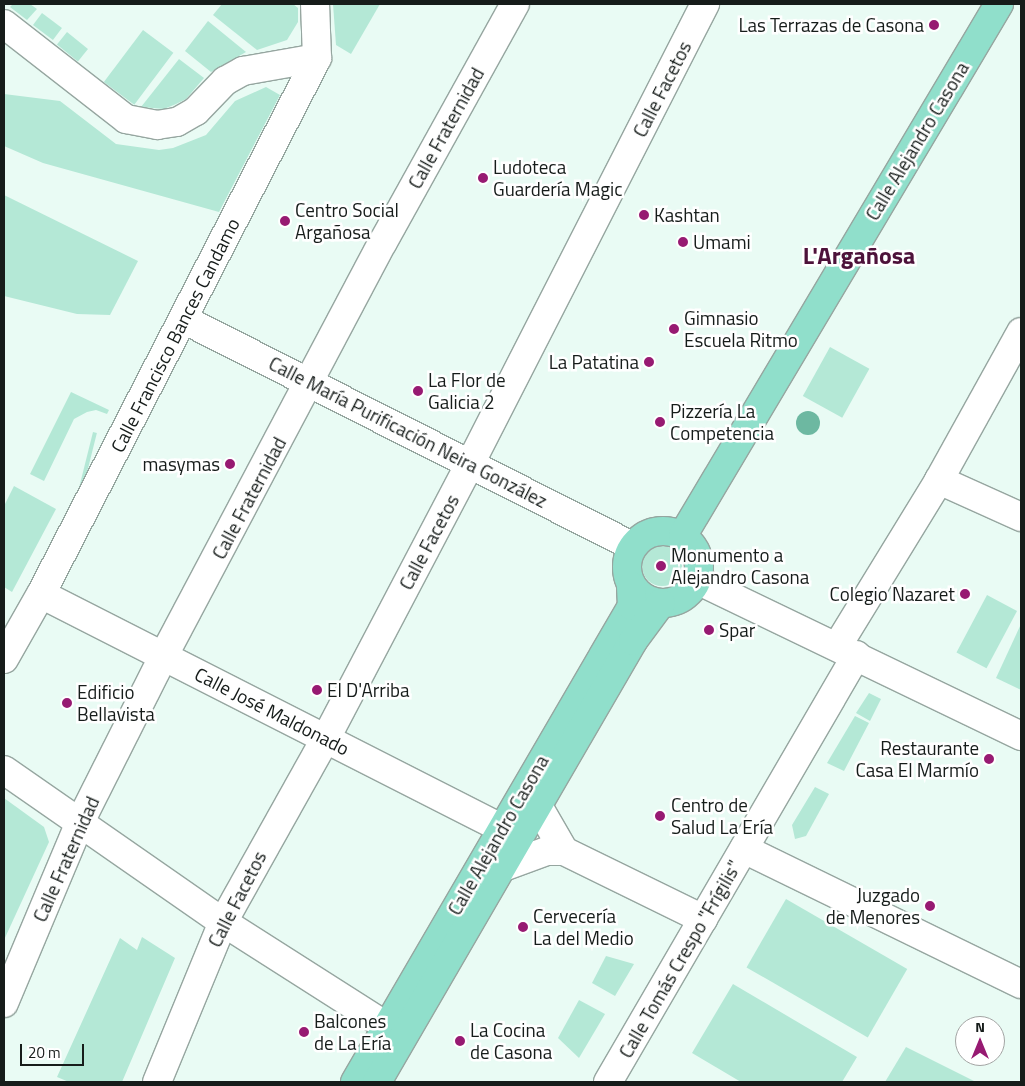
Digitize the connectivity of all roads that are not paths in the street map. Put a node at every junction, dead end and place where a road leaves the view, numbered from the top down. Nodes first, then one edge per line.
1 (315, 4) edge
2 (515, 4) edge
3 (705, 4) edge
4 (999, 4) edge
5 (4, 24) edge
6 (317, 58) junction
7 (183, 320) junction
8 (1021, 332) edge
9 (310, 384) junction
10 (470, 464) junction
11 (938, 480) junction
12 (1021, 517) edge
13 (683, 535) junction
14 (632, 546) junction
15 (697, 580) junction
16 (631, 586) junction
17 (42, 594) junction
18 (661, 603) junction
19 (847, 650) junction
20 (164, 656) junction
21 (4, 659) edge
22 (1021, 736) edge
23 (326, 738) junction
24 (4, 770) edge
25 (538, 806) junction
26 (80, 822) junction
27 (502, 828) junction
28 (744, 849) junction
29 (564, 851) junction
30 (502, 868) junction
31 (703, 919) junction
32 (222, 922) junction
33 (1021, 984) edge
34 (4, 1003) edge
35 (386, 1026) junction
36 (156, 1082) edge
37 (355, 1082) edge
38 (378, 1082) edge
39 (608, 1082) edge

1 - 6 street, Calle Francisco Bances Candamo
2 - 9 street, Calle Fraternidad
3 - 10 street, Calle Facetos
4 - 13 main road, Calle Alejandro Casona
5 - 6 street
6 - 7 street, Calle Francisco Bances Candamo
7 - 9 street, Calle María Purificación Neira González
7 - 17 street, Calle Francisco Bances Candamo
8 - 11 street, Calle Tomás Crespo "Frígilis"
9 - 10 street, Calle María Purificación Neira González
9 - 20 street, Calle Fraternidad
10 - 14 street, Calle María Purificación Neira González
10 - 23 street, Calle Facetos
11 - 12 street
11 - 19 street, Calle Tomás Crespo "Frígilis"
13 - 14 main road
13 - 15 main road
14 - 16 main road
15 - 18 main road
15 - 19 street
16 - 18 main road
16 - 27 main road, Calle Alejandro Casona
17 - 20 street, Calle José Maldonado
17 - 21 street, Calle Francisco Bances Candamo
18 - 25 main road, Calle Alejandro Casona
19 - 22 street
19 - 28 street, Calle Tomás Crespo "Frígilis"
20 - 23 street, Calle José Maldonado
20 - 26 street, Calle Fraternidad
23 - 27 street, Calle José Maldonado
23 - 32 street, Calle Facetos
24 - 26 street
25 - 29 street
25 - 30 main road, Calle Alejandro Casona
26 - 32 street
26 - 34 street, Calle Fraternidad
27 - 35 main road, Calle Alejandro Casona
28 - 31 street, Calle Tomás Crespo "Frígilis"
28 - 33 street
29 - 30 street
29 - 31 street
30 - 38 main road, Calle Alejandro Casona
31 - 39 street, Calle Tomás Crespo "Frígilis"
32 - 35 street
32 - 36 street, Calle Facetos
35 - 37 main road, Calle Alejandro Casona

